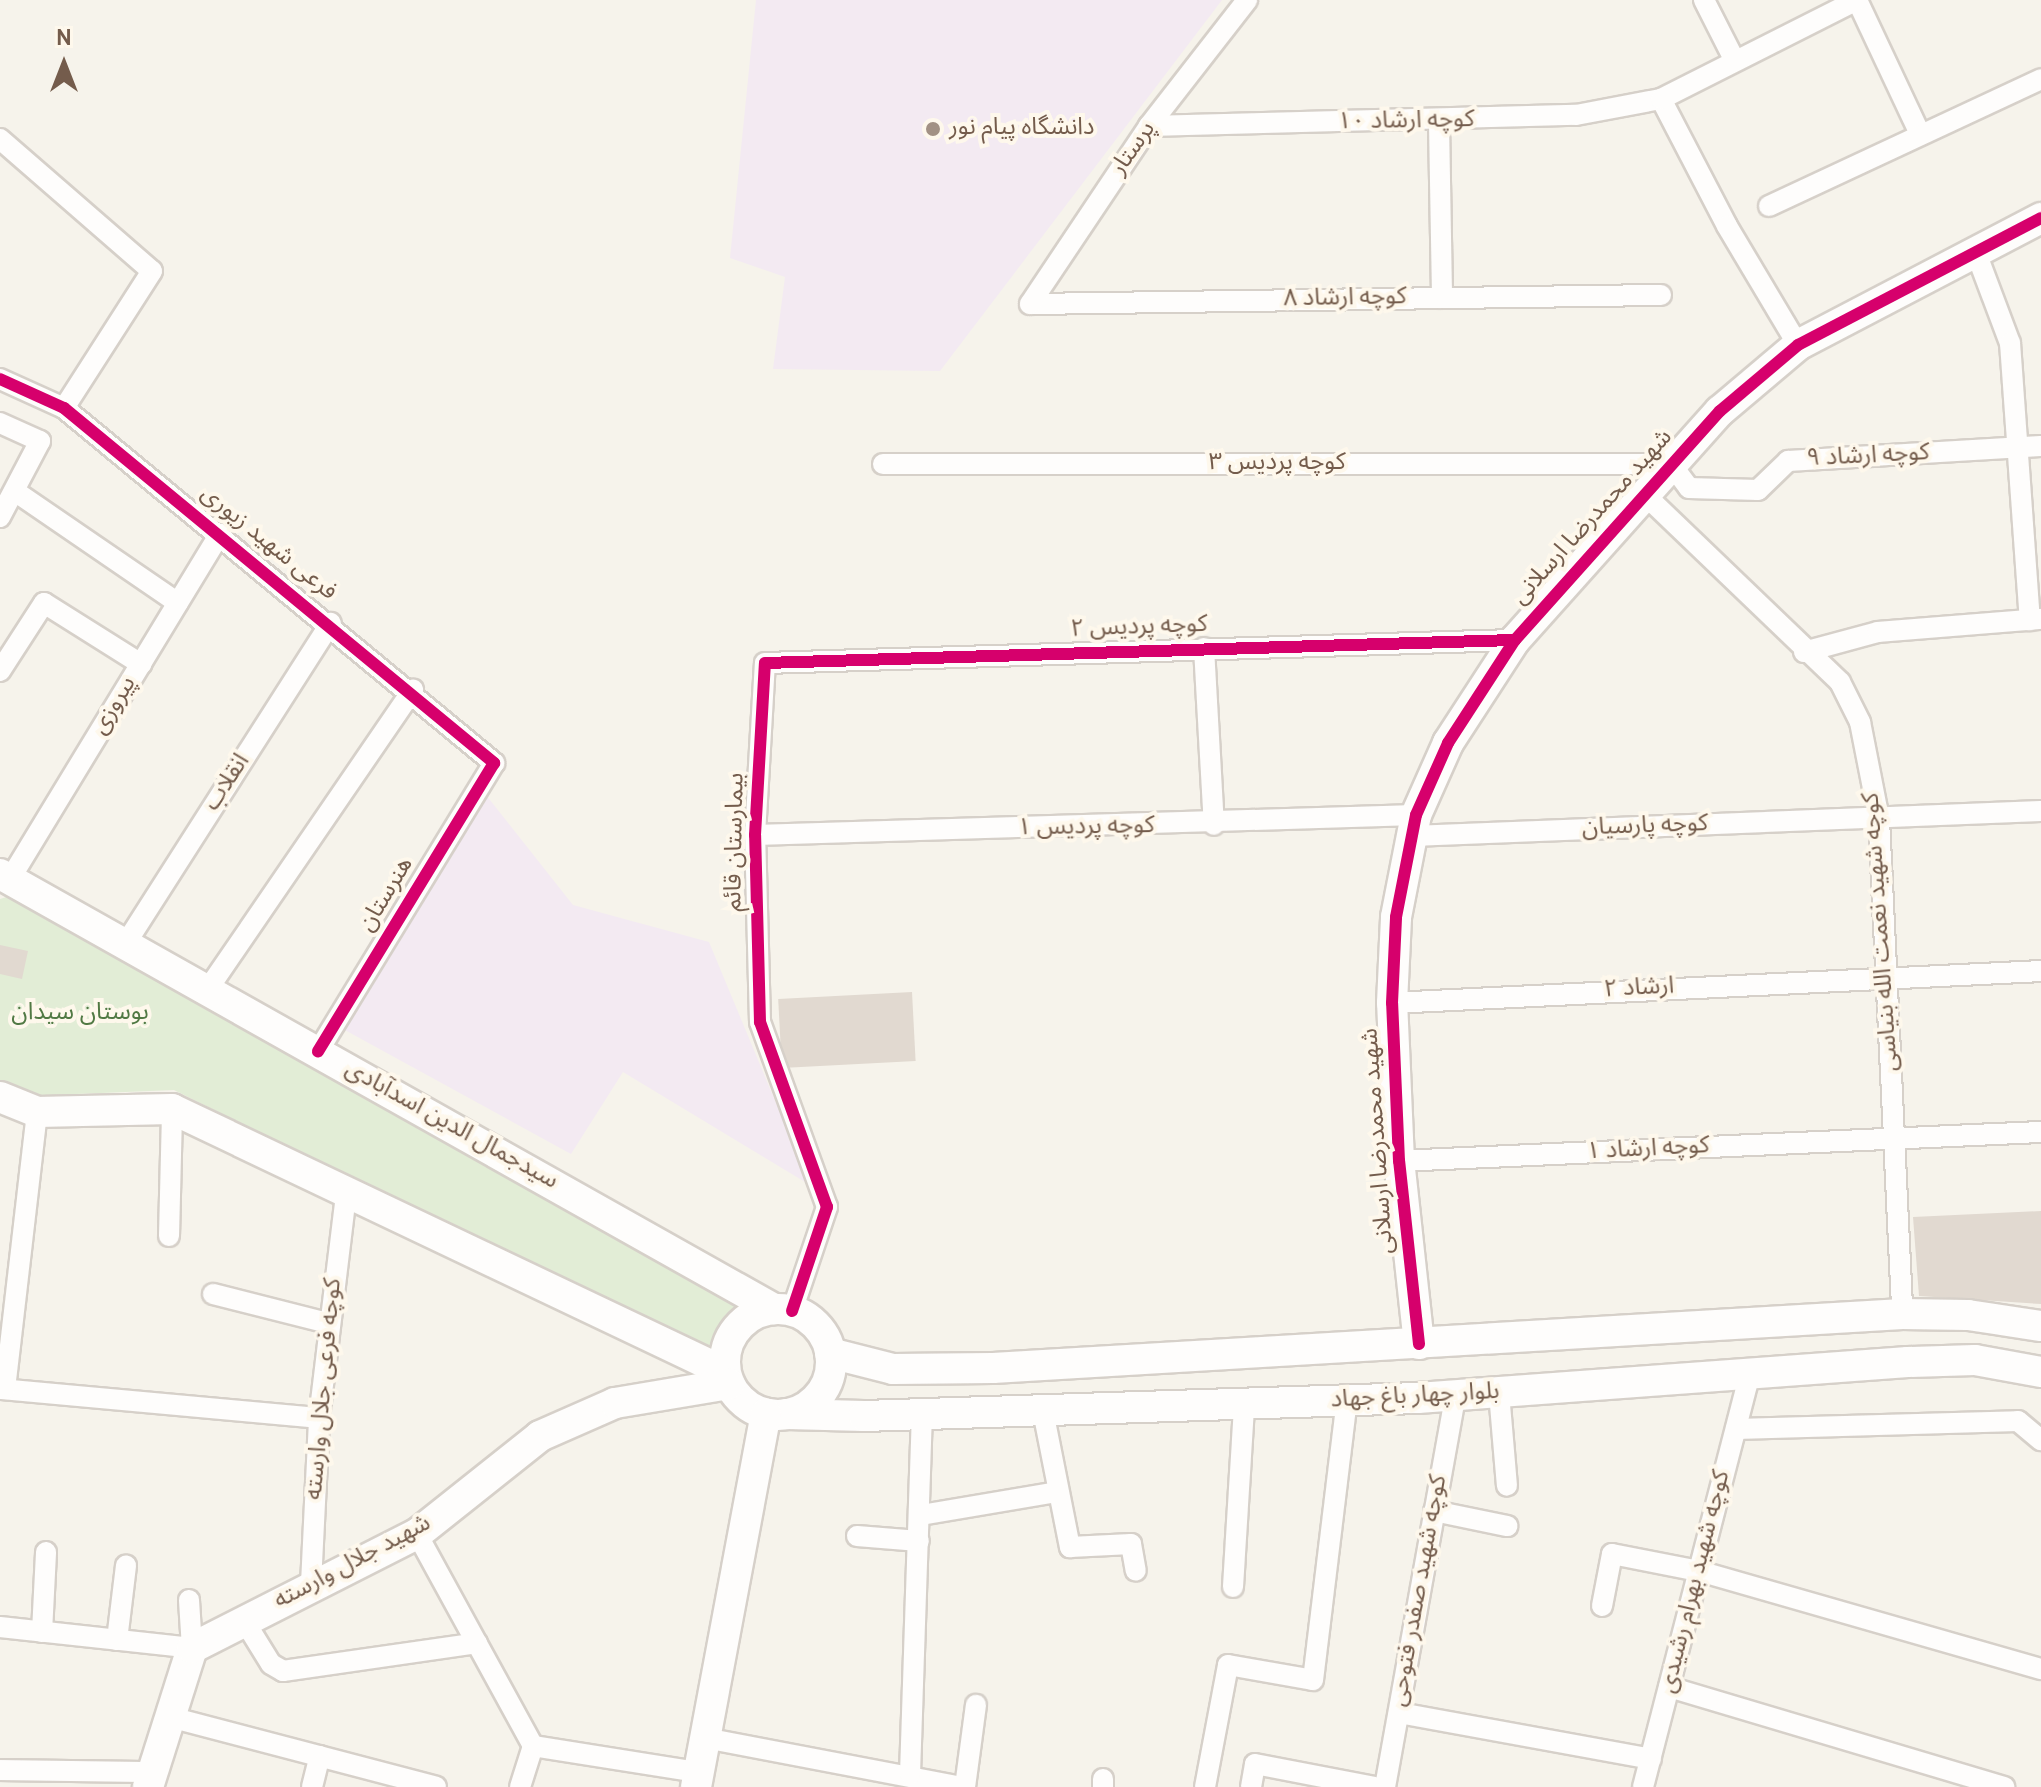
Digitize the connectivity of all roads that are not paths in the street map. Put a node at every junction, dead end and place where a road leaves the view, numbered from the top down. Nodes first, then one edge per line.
1 (1247, 0) edge
2 (1704, 0) edge
3 (1857, 0) edge
4 (1735, 61) junction
5 (2041, 79) edge
6 (1661, 99) junction
7 (1439, 123) junction
8 (1149, 126) junction
9 (1920, 134) junction
10 (0, 139) edge
11 (1769, 206) dead end
12 (2041, 218) edge
13 (1975, 250) junction
14 (1661, 295) dead end
15 (1442, 298) junction
16 (1030, 304) joint
17 (1798, 345) junction
18 (0, 379) edge
19 (64, 408) junction
20 (0, 423) edge
21 (2041, 446) edge
22 (2018, 449) junction
23 (883, 464) dead end
24 (1671, 464) junction
25 (16, 492) junction
26 (1645, 495) junction
27 (0, 517) edge
28 (220, 534) junction
29 (178, 603) junction
30 (2035, 619) edge
31 (331, 623) junction
32 (1515, 640) junction
33 (1204, 648) junction
34 (1804, 652) junction
35 (4, 657) edge
36 (765, 663) joint
37 (141, 664) junction
38 (412, 691) junction
39 (494, 763) joint
40 (2041, 811) edge
41 (1879, 819) junction
42 (1214, 825) junction
43 (1414, 826) junction
44 (755, 835) junction
45 (5, 877) edge
46 (126, 943) junction
47 (2041, 971) edge
48 (1887, 974) junction
49 (208, 989) junction
50 (1392, 1003) junction
51 (318, 1051) junction
52 (0, 1097) edge
53 (172, 1109) junction
54 (37, 1112) junction
55 (2041, 1132) edge
56 (1896, 1139) junction
57 (1399, 1161) junction
58 (346, 1194) junction
59 (169, 1236) dead end
60 (9, 1270) edge
61 (213, 1294) dead end
62 (783, 1310) junction
63 (1902, 1314) junction
64 (328, 1323) junction
65 (2041, 1326) edge
66 (1419, 1344) junction
67 (830, 1353) junction
68 (2041, 1372) edge
69 (1749, 1376) junction
70 (727, 1378) junction
71 (2, 1389) edge
72 (1499, 1393) junction
73 (1455, 1396) junction
74 (1347, 1401) junction
75 (1244, 1406) junction
76 (1043, 1411) junction
77 (777, 1414) junction
78 (922, 1415) junction
79 (319, 1418) junction
80 (1736, 1429) junction
81 (2041, 1440) edge
82 (1507, 1486) dead end
83 (1057, 1492) junction
84 (1434, 1511) junction
85 (921, 1515) junction
86 (1507, 1526) dead end
87 (417, 1534) junction
88 (857, 1536) dead end
89 (919, 1541) junction
90 (46, 1552) dead end
91 (126, 1566) dead end
92 (1136, 1571) dead end
93 (1699, 1571) junction
94 (311, 1584) junction
95 (1233, 1587) dead end
96 (189, 1600) dead end
97 (1602, 1606) dead end
98 (245, 1622) junction
99 (0, 1627) edge
100 (42, 1632) junction
101 (117, 1640) junction
102 (477, 1643) junction
103 (192, 1648) junction
104 (2041, 1669) edge
105 (1669, 1687) junction
106 (976, 1705) dead end
107 (1399, 1713) junction
108 (170, 1717) junction
109 (705, 1738) junction
110 (533, 1746) junction
111 (320, 1756) junction
112 (1651, 1759) junction
113 (0, 1770) edge
114 (910, 1774) junction
115 (150, 1780) edge
116 (697, 1780) edge
117 (312, 1787) edge
118 (436, 1787) edge
119 (520, 1787) edge
120 (964, 1787) edge
121 (1205, 1787) edge
122 (1251, 1787) edge
123 (1374, 1787) edge
124 (1385, 1787) edge
125 (1643, 1787) edge
126 (2004, 1787) edge

1 - 8 street, پرستار
2 - 4 street
3 - 4 street, کوچه ارشاد ۱۰
3 - 9 street
4 - 6 street, کوچه ارشاد ۱۰
5 - 9 street
6 - 7 street, کوچه ارشاد ۱۰
6 - 17 street
7 - 8 street, کوچه ارشاد ۱۰
7 - 15 street
8 - 16 street, پرستار
9 - 11 street
10 - 19 street
12 - 13 street, شهید محمدرضا ارسلانی
13 - 17 street, شهید محمدرضا ارسلانی
13 - 22 street
14 - 15 street, کوچه ارشاد ۸
15 - 16 street, کوچه ارشاد ۸
17 - 24 street, شهید محمدرضا ارسلانی
18 - 19 street, فرعی شهید زیوری
19 - 28 street, فرعی شهید زیوری
20 - 25 street
21 - 22 street, کوچه ارشاد ۹
22 - 24 street, کوچه ارشاد ۹
22 - 30 street
23 - 24 street, کوچه پردیس ۳
24 - 26 street, شهید محمدرضا ارسلانی
25 - 27 street
25 - 29 street
26 - 32 street, شهید محمدرضا ارسلانی
26 - 34 street, کوچه شهید نعمت الله بنیاسی
28 - 29 street, پیروزی
28 - 31 street, فرعی شهید زیوری
29 - 37 street, پیروزی
30 - 34 street
31 - 38 street, فرعی شهید زیوری
31 - 46 street, انقلاب
32 - 33 street, کوچه پردیس ۲
32 - 43 street, شهید محمدرضا ارسلانی
33 - 36 street, کوچه پردیس ۲
33 - 42 street
34 - 41 street, کوچه شهید نعمت الله بنیاسی
35 - 37 street
36 - 44 street, بیمارستان قائم
37 - 45 street, پیروزی
38 - 39 street, فرعی شهید زیوری
38 - 49 street
39 - 51 street, هنرستان
40 - 41 street, کوچه پارسیان
41 - 43 street, کوچه پارسیان
41 - 48 street, کوچه شهید نعمت الله بنیاسی
42 - 43 street, کوچه پردیس ۱
42 - 44 street, کوچه پردیس ۱
43 - 50 street, شهید محمدرضا ارسلانی
44 - 62 street, بیمارستان قائم
45 - 46 street, سیدجمال الدین اسدآبادی
46 - 49 street, سیدجمال الدین اسدآبادی
47 - 48 street, ارشاد ۲
48 - 50 street, ارشاد ۲
48 - 56 street, کوچه شهید نعمت الله بنیاسی
49 - 51 street, سیدجمال الدین اسدآبادی
50 - 57 street, شهید محمدرضا ارسلانی
51 - 62 street, سیدجمال الدین اسدآبادی
52 - 54 street
53 - 54 street
53 - 58 street
53 - 59 street
54 - 60 street
55 - 56 street, کوچه ارشاد ۱
56 - 57 street, کوچه ارشاد ۱
56 - 63 street, کوچه شهید نعمت الله بنیاسی
57 - 66 street, شهید محمدرضا ارسلانی
58 - 64 street, کوچه فرعی جلال وارسته
58 - 70 street
60 - 71 street
61 - 64 street
62 - 67 street
62 - 70 street
63 - 65 street
63 - 66 street
64 - 79 street, کوچه فرعی جلال وارسته
66 - 67 street
67 - 77 street
68 - 69 street, بلوار چهار باغ جهاد
69 - 72 street, بلوار چهار باغ جهاد
69 - 80 street, کوچه شهید بهرام رشیدی
70 - 77 street
70 - 87 street, شهید جلال وارسته
71 - 79 street
72 - 73 street, بلوار چهار باغ جهاد
72 - 82 street
73 - 74 street, بلوار چهار باغ جهاد
73 - 84 street, کوچه شهید صفدر فتوحی
74 - 75 street, بلوار چهار باغ جهاد
74 - 121 street
75 - 76 street, بلوار چهار باغ جهاد
75 - 95 street
76 - 78 street, بلوار چهار باغ جهاد
76 - 83 street
77 - 78 street, بلوار چهار باغ جهاد
77 - 109 street
78 - 85 street
79 - 94 street, کوچه فرعی جلال وارسته
80 - 81 street
80 - 93 street, کوچه شهید بهرام رشیدی
83 - 85 street
83 - 92 street
84 - 86 street
84 - 107 street, کوچه شهید صفدر فتوحی
85 - 89 street
87 - 94 street, شهید جلال وارسته
87 - 102 street
88 - 89 street
89 - 114 street
90 - 100 street
91 - 101 street
93 - 97 street
93 - 104 street
93 - 105 street, کوچه شهید بهرام رشیدی
94 - 98 street, شهید جلال وارسته
96 - 103 street
98 - 102 street
98 - 103 street, شهید جلال وارسته
99 - 100 street
100 - 101 street
101 - 103 street
102 - 110 street
103 - 108 street
105 - 112 street, کوچه شهید بهرام رشیدی
105 - 126 street
106 - 120 street
107 - 112 street
107 - 124 street, کوچه شهید صفدر فتوحی
108 - 111 street
108 - 115 street
109 - 114 street
109 - 116 street
110 - 116 street
110 - 119 street
111 - 117 street
111 - 118 street
112 - 125 street, کوچه شهید بهرام رشیدی
113 - 115 street
114 - 120 street
122 - 123 street

